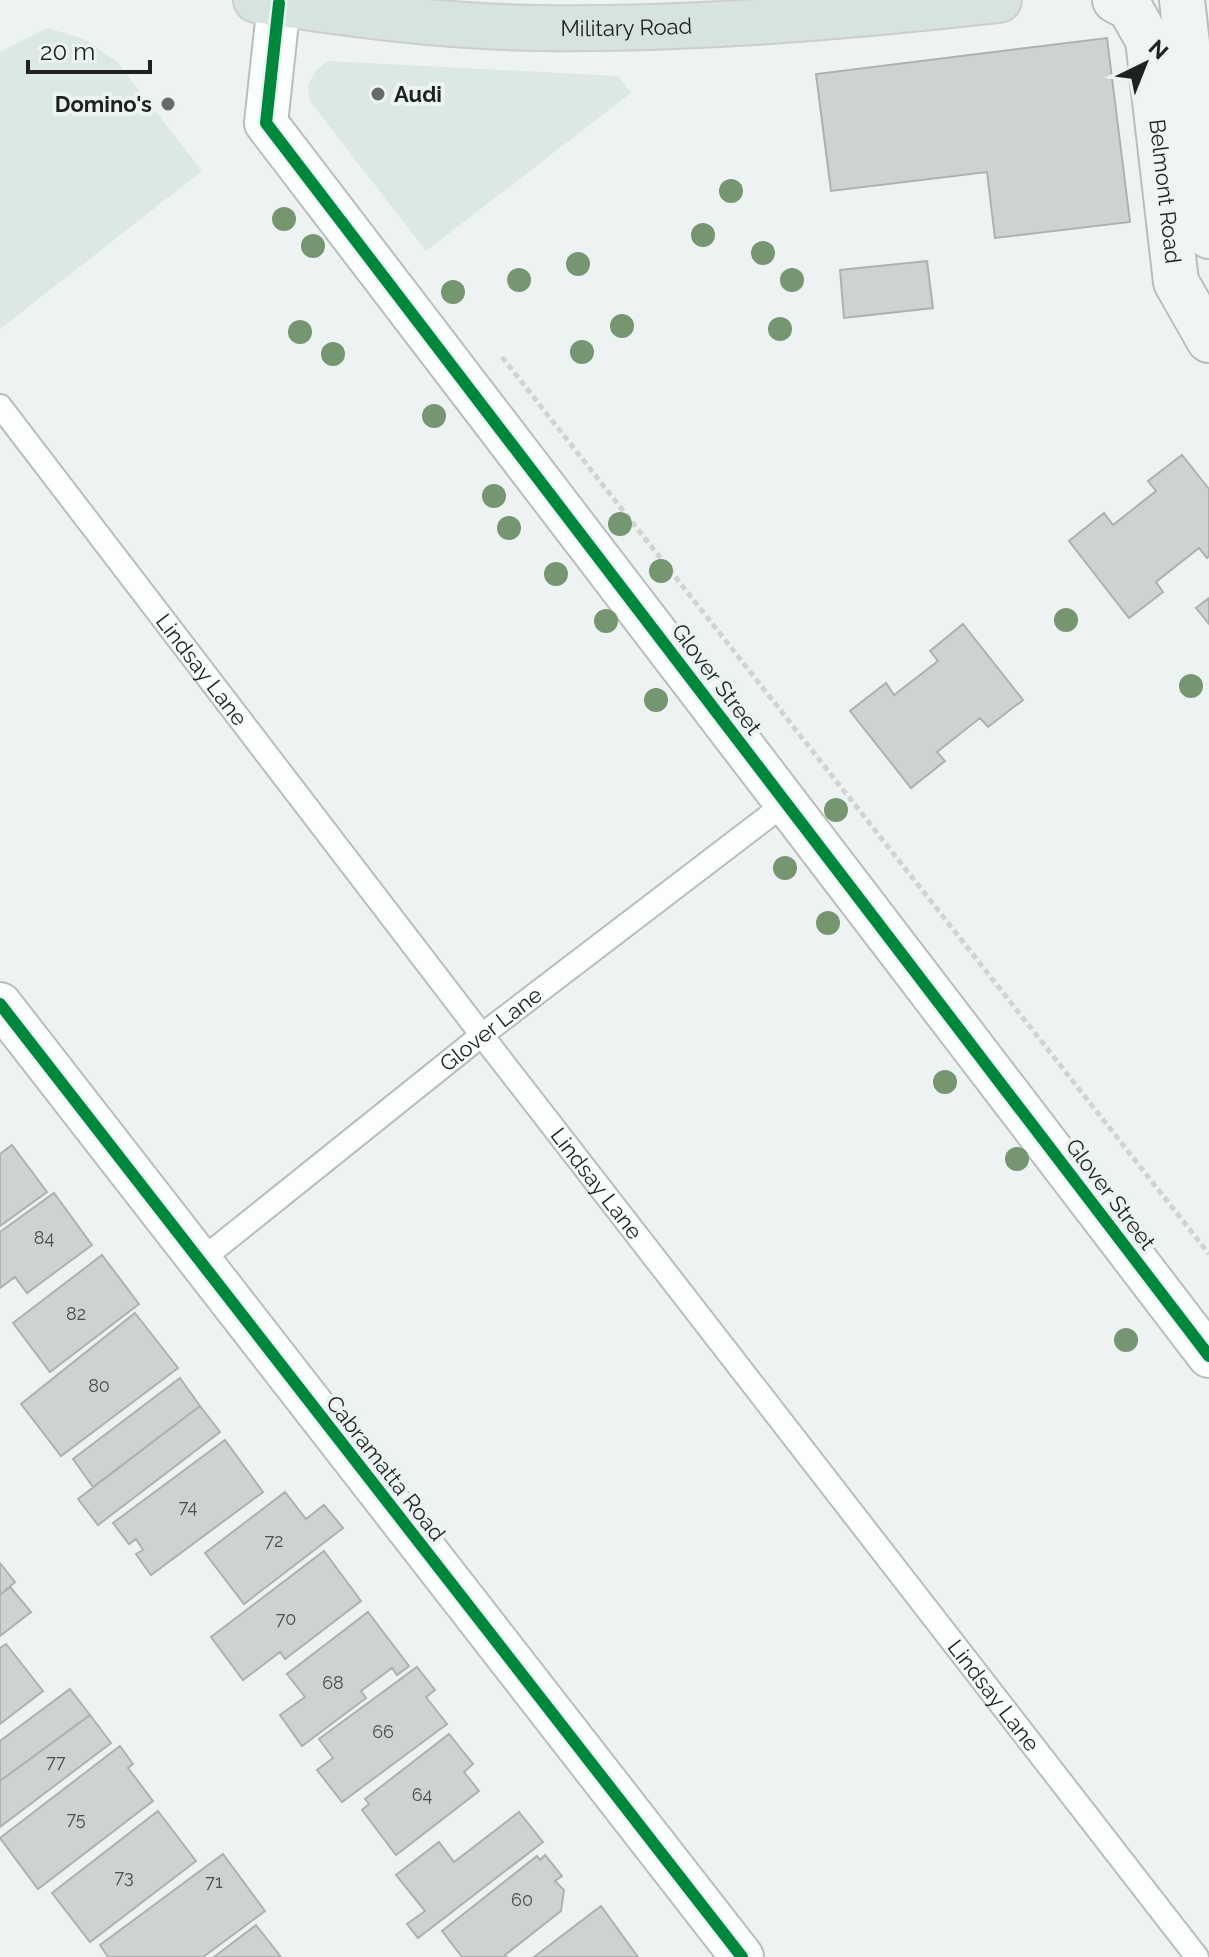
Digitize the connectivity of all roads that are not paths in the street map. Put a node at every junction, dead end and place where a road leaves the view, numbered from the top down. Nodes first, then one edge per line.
1 (999, 0) edge
2 (1115, 0) edge
3 (1182, 0) edge
4 (267, 2) edge
5 (1209, 236) edge
6 (1209, 340) edge
7 (0, 406) edge
8 (787, 802) junction
9 (0, 1004) edge
10 (482, 1035) junction
11 (200, 1261) junction
12 (1209, 1356) edge
13 (742, 1957) edge
14 (1197, 1957) edge

1 - 4 highway, Military Road
2 - 6 street, Belmont Road
3 - 5 street, Belmont Road
4 - 8 street, Glover Street
7 - 10 lane, Lindsay Lane
8 - 10 lane, Glover Lane
8 - 12 street, Glover Street
9 - 11 street, Cabramatta Road
10 - 11 lane, Glover Lane
10 - 14 lane, Lindsay Lane
11 - 13 street, Cabramatta Road

